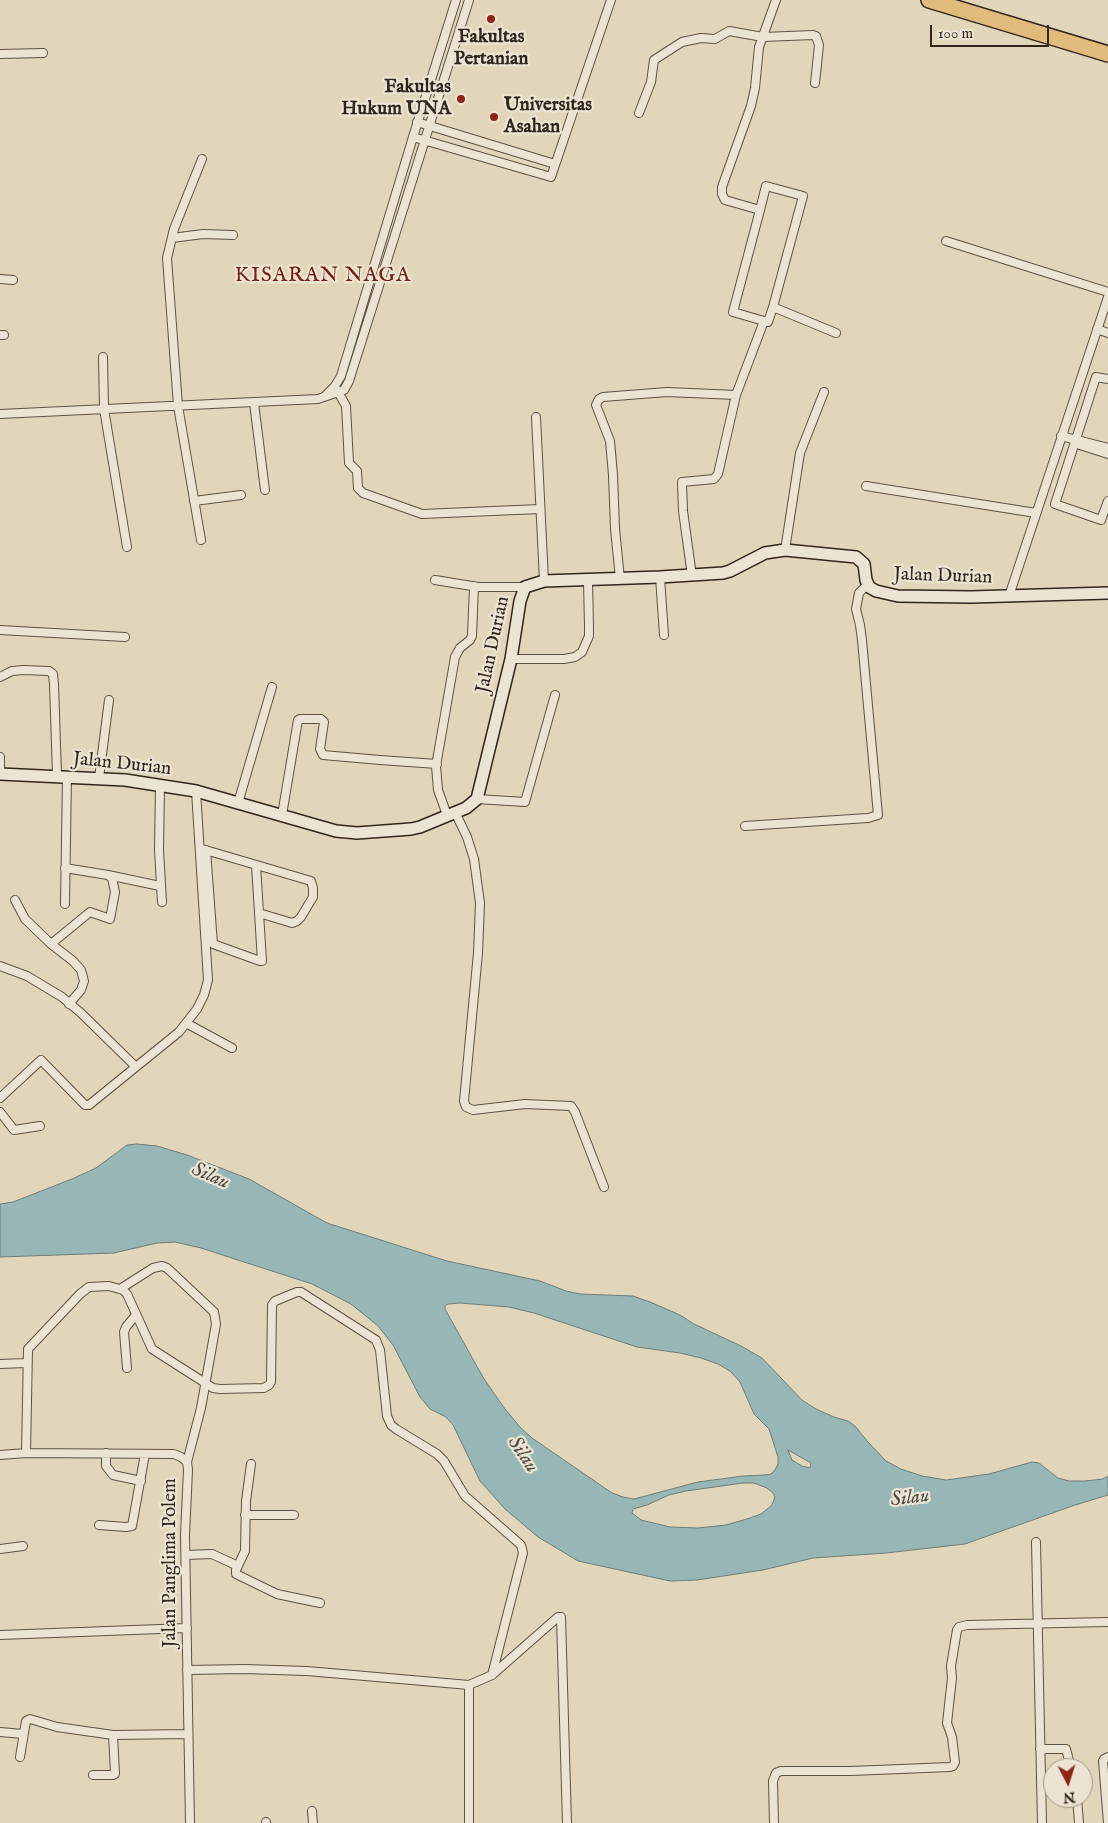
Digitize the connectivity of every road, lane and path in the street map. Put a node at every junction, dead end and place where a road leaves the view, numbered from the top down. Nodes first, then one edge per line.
1 (456, 0) edge
2 (469, 0) edge
3 (612, 0) edge
4 (776, 0) edge
5 (929, 0) edge
6 (763, 37) junction
7 (42, 53) dead end
8 (0, 54) edge
9 (1108, 54) edge
10 (815, 83) dead end
11 (639, 113) dead end
12 (417, 122) junction
13 (429, 126) junction
14 (413, 137) junction
15 (424, 140) junction
16 (202, 159) dead end
17 (555, 164) junction
18 (760, 210) junction
19 (233, 235) dead end
20 (172, 238) junction
21 (946, 241) dead end
22 (0, 279) edge
23 (14, 280) dead end
24 (1108, 292) edge
25 (1108, 296) edge
26 (774, 308) junction
27 (764, 320) junction
28 (1097, 329) junction
29 (836, 333) dead end
30 (1108, 333) edge
31 (103, 357) dead end
32 (1108, 379) edge
33 (337, 389) junction
34 (824, 392) dead end
35 (736, 395) junction
36 (254, 403) junction
37 (178, 406) junction
38 (104, 410) junction
39 (0, 414) edge
40 (536, 417) dead end
41 (1061, 436) junction
42 (1076, 441) junction
43 (1108, 448) edge
44 (1108, 454) edge
45 (866, 486) dead end
46 (265, 490) dead end
47 (242, 495) dead end
48 (194, 501) junction
49 (1108, 501) edge
50 (540, 509) junction
51 (1036, 513) junction
52 (201, 540) dead end
53 (127, 547) dead end
54 (786, 550) junction
55 (692, 576) junction
56 (660, 577) junction
57 (620, 579) junction
58 (435, 580) dead end
59 (588, 580) junction
60 (544, 581) junction
61 (474, 586) junction
62 (870, 586) junction
63 (525, 587) junction
64 (1108, 594) edge
65 (1009, 596) junction
66 (0, 630) edge
67 (664, 635) dead end
68 (125, 637) dead end
69 (511, 659) junction
70 (0, 677) edge
71 (272, 687) dead end
72 (555, 695) dead end
73 (109, 700) dead end
74 (0, 757) edge
75 (437, 764) junction
76 (0, 774) edge
77 (62, 776) junction
78 (99, 778) junction
79 (160, 786) junction
80 (196, 791) junction
81 (477, 799) junction
82 (238, 803) junction
83 (451, 814) junction
84 (282, 815) junction
85 (745, 826) dead end
86 (203, 849) junction
87 (256, 865) junction
88 (65, 868) junction
89 (108, 875) junction
90 (160, 886) junction
91 (15, 900) dead end
92 (162, 902) dead end
93 (65, 904) dead end
94 (259, 913) junction
95 (51, 944) junction
96 (0, 966) edge
97 (69, 1004) junction
98 (186, 1023) junction
99 (232, 1048) dead end
100 (136, 1067) junction
101 (0, 1098) edge
102 (0, 1112) edge
103 (40, 1126) dead end
104 (604, 1187) dead end
105 (120, 1289) junction
106 (136, 1315) junction
107 (1, 1362) edge
108 (26, 1363) junction
109 (127, 1368) dead end
110 (205, 1382) junction
111 (26, 1452) junction
112 (106, 1454) junction
113 (145, 1454) junction
114 (0, 1455) edge
115 (187, 1462) junction
116 (251, 1464) dead end
117 (141, 1481) junction
118 (294, 1515) dead end
119 (245, 1516) junction
120 (98, 1525) dead end
121 (1036, 1542) dead end
122 (23, 1546) dead end
123 (0, 1549) edge
124 (186, 1555) junction
125 (238, 1566) junction
126 (320, 1603) dead end
127 (1108, 1622) edge
128 (1038, 1623) junction
129 (187, 1628) junction
130 (0, 1635) edge
131 (187, 1670) junction
132 (492, 1675) junction
133 (469, 1685) junction
134 (0, 1732) edge
135 (23, 1734) junction
136 (188, 1734) junction
137 (113, 1735) junction
138 (1040, 1749) junction
139 (20, 1757) dead end
140 (1108, 1757) edge
141 (1069, 1758) edge
142 (92, 1775) dead end
143 (1078, 1808) edge
144 (312, 1811) dead end
145 (190, 1823) edge
146 (313, 1823) edge
147 (469, 1823) edge
148 (567, 1823) edge
149 (774, 1823) edge
150 (1042, 1823) edge
151 (1079, 1823) edge
152 (1108, 1823) edge

1 - 12 street
2 - 13 street
3 - 17 street
4 - 6 street
5 - 9 highway
6 - 10 street
6 - 11 street
6 - 18 street
7 - 8 street
12 - 13 street
12 - 14 street
13 - 15 street
13 - 17 street
14 - 15 street
14 - 33 street
15 - 17 street
15 - 33 street
16 - 20 street
18 - 26 street
18 - 27 street
19 - 20 street
20 - 37 street
21 - 24 street
22 - 23 street
25 - 28 street
26 - 27 street
26 - 29 street
27 - 35 street
28 - 30 street
28 - 41 street
31 - 38 street
32 - 42 street
33 - 36 street
33 - 50 street
34 - 54 street
35 - 55 street
35 - 57 street
36 - 37 street
36 - 46 street
37 - 38 street
37 - 48 street
38 - 39 street
38 - 53 street
40 - 50 street
41 - 42 street
41 - 51 street
42 - 43 street
42 - 44 street
42 - 49 street
45 - 51 street
47 - 48 street
48 - 52 street
50 - 60 street
51 - 65 street
54 - 55 street, Jalan Durian
54 - 62 street, Jalan Durian
55 - 56 street, Jalan Durian
56 - 57 street, Jalan Durian
56 - 67 street
57 - 59 street, Jalan Durian
58 - 61 street
59 - 60 street, Jalan Durian
59 - 69 street
60 - 63 street, Jalan Durian
61 - 63 street
61 - 75 street
62 - 65 street, Jalan Durian
62 - 85 street
63 - 69 street, Jalan Durian
64 - 65 street, Jalan Durian
66 - 68 street
69 - 81 street, Jalan Durian
70 - 77 street
71 - 82 street
72 - 81 street
73 - 78 street
74 - 76 street
75 - 83 street
75 - 84 street
76 - 77 street, Jalan Durian
77 - 78 street, Jalan Durian
77 - 88 street
78 - 79 street, Jalan Durian
79 - 80 street, Jalan Durian
79 - 90 street
80 - 82 street, Jalan Durian
80 - 86 street
81 - 83 street, Jalan Durian
82 - 84 street, Jalan Durian
83 - 84 street, Jalan Durian
83 - 104 street
86 - 87 street
86 - 94 street
86 - 98 street
87 - 94 street
87 - 94 street
88 - 89 street
88 - 93 street
89 - 90 street
89 - 95 street
90 - 92 street
91 - 95 street
95 - 97 street
96 - 97 street
97 - 100 street
98 - 99 street
98 - 100 street
100 - 101 street
102 - 103 street
105 - 106 street
105 - 108 street
105 - 110 street
106 - 109 street
106 - 110 street
107 - 108 street
108 - 111 street
110 - 115 street
110 - 132 street
111 - 112 street, Jalan Panglima Polem
111 - 114 street, Jalan Panglima Polem
112 - 113 street, Jalan Panglima Polem
112 - 117 street
113 - 115 street, Jalan Panglima Polem
113 - 117 street
115 - 124 street, Jalan Panglima Polem
116 - 119 street
117 - 120 street
118 - 119 street
119 - 125 street
121 - 128 street
122 - 123 street
124 - 125 street
124 - 129 street, Jalan Panglima Polem
125 - 126 street
127 - 128 street
128 - 138 street
128 - 149 street
129 - 130 street
129 - 131 street, Jalan Panglima Polem
131 - 133 street
131 - 136 street, Jalan Panglima Polem
132 - 133 street
132 - 148 street
133 - 147 street
134 - 135 street
135 - 137 street
135 - 139 street
136 - 137 street
136 - 145 street, Jalan Panglima Polem
137 - 142 street
138 - 141 street
138 - 150 street
140 - 152 street
143 - 151 street
144 - 146 street

